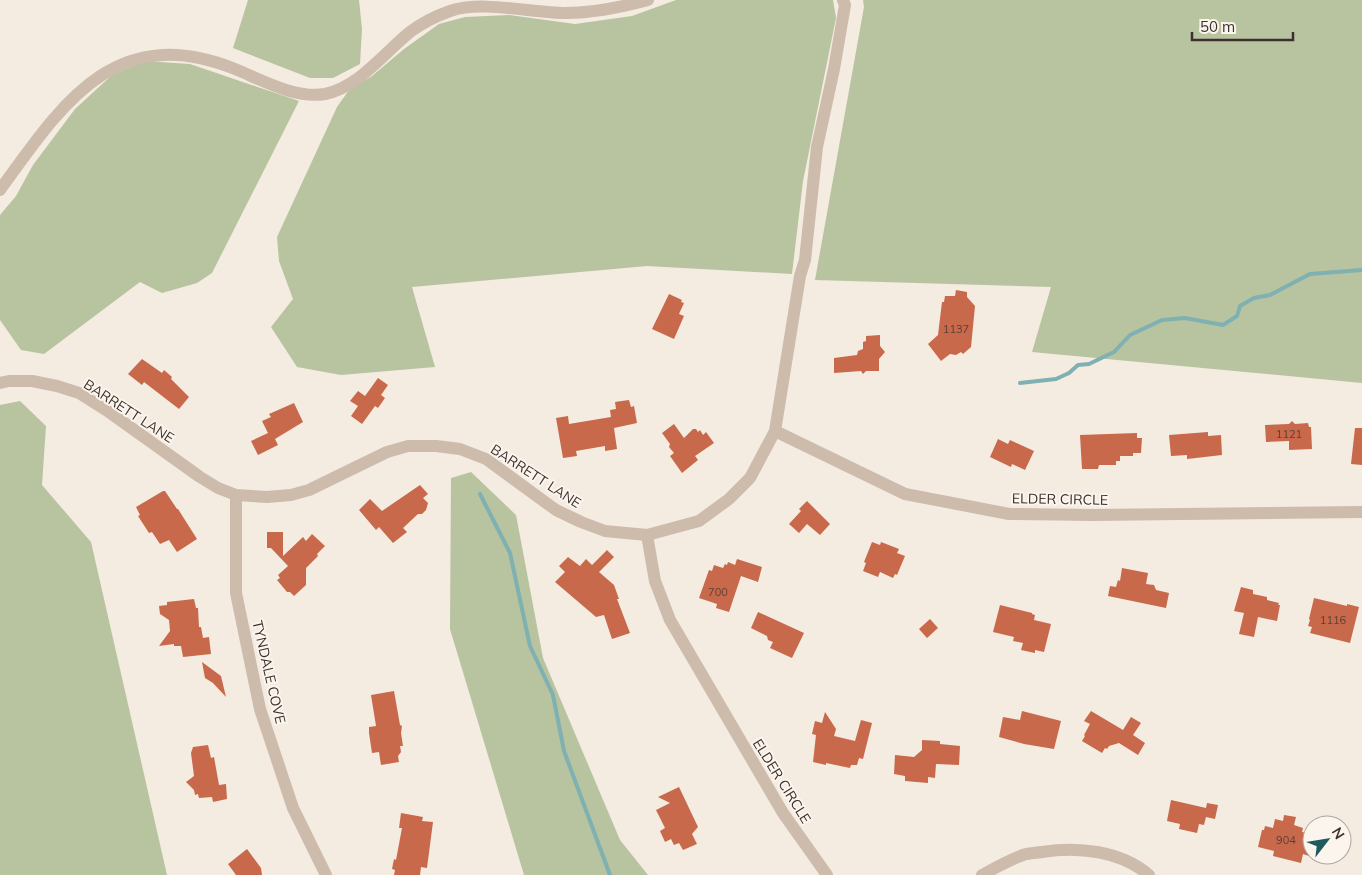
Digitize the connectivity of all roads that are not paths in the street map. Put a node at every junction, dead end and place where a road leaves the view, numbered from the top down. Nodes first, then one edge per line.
1 (648, 0) edge
2 (843, 0) edge
3 (0, 190) edge
4 (0, 383) edge
5 (774, 431) junction
6 (236, 495) junction
7 (1362, 512) edge
8 (647, 535) junction
9 (326, 875) edge
10 (827, 875) edge
11 (982, 875) edge
12 (1149, 875) edge

1 - 3 street
2 - 5 street, BARRETT LANE
4 - 6 street, BARRETT LANE
5 - 7 street, ELDER CIRCLE
5 - 8 street, BARRETT LANE
6 - 8 street, BARRETT LANE
6 - 9 street, TYNDALE COVE
8 - 10 street, ELDER CIRCLE
11 - 12 street

